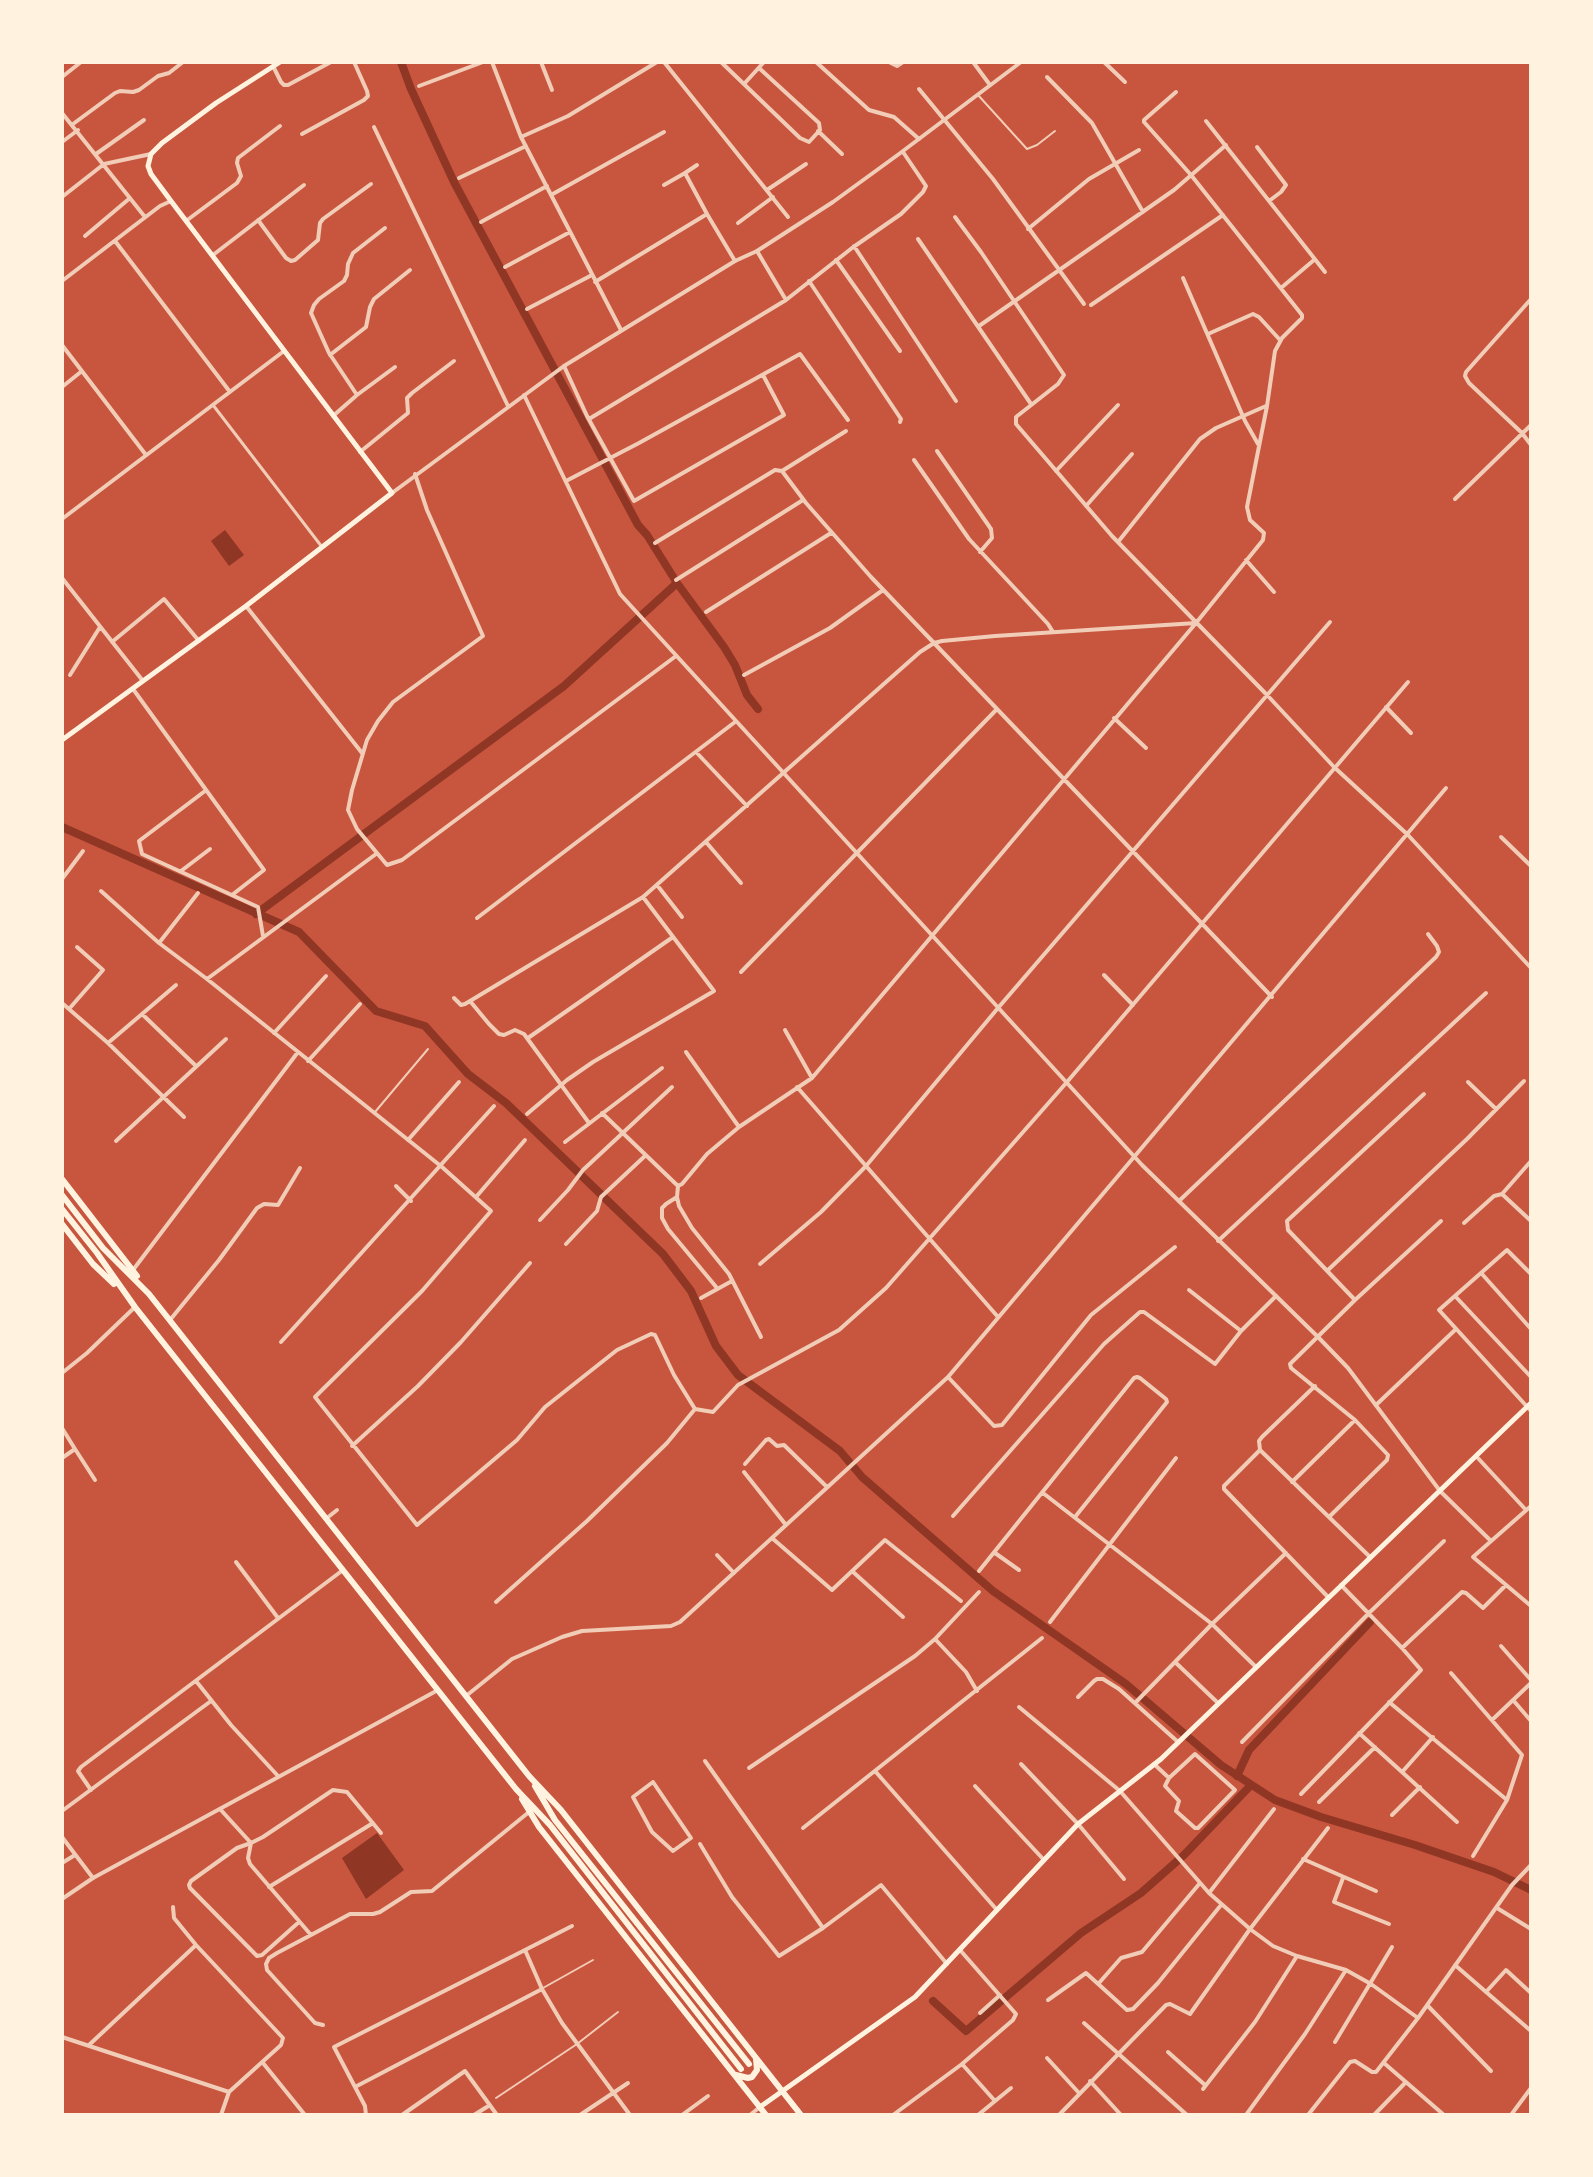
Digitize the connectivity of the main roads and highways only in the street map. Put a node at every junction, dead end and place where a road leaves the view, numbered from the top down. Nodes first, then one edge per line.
1 (280, 62) edge
2 (272, 64) edge
3 (62, 740) edge
4 (62, 1179) edge
5 (62, 1195) edge
6 (62, 1209) edge
7 (62, 1224) edge
8 (143, 1286) junction
9 (122, 1292) junction
10 (1530, 1407) edge
11 (529, 1776) junction
12 (516, 1789) junction
13 (756, 2059) junction
14 (749, 2064) dead end
15 (741, 2069) dead end
16 (735, 2075) junction
17 (783, 2091) junction
18 (760, 2107) junction
19 (766, 2115) edge
20 (801, 2115) edge

1 - 2 main road
2 - 3 main road
4 - 8 main road
5 - 8 main road
6 - 9 main road
7 - 9 main road
8 - 11 main road
9 - 12 main road
10 - 17 main road
11 - 13 main road
11 - 14 main road
12 - 15 main road
12 - 16 main road
13 - 16 main road
13 - 17 main road
16 - 18 main road
17 - 18 main road
17 - 20 main road
18 - 19 main road

